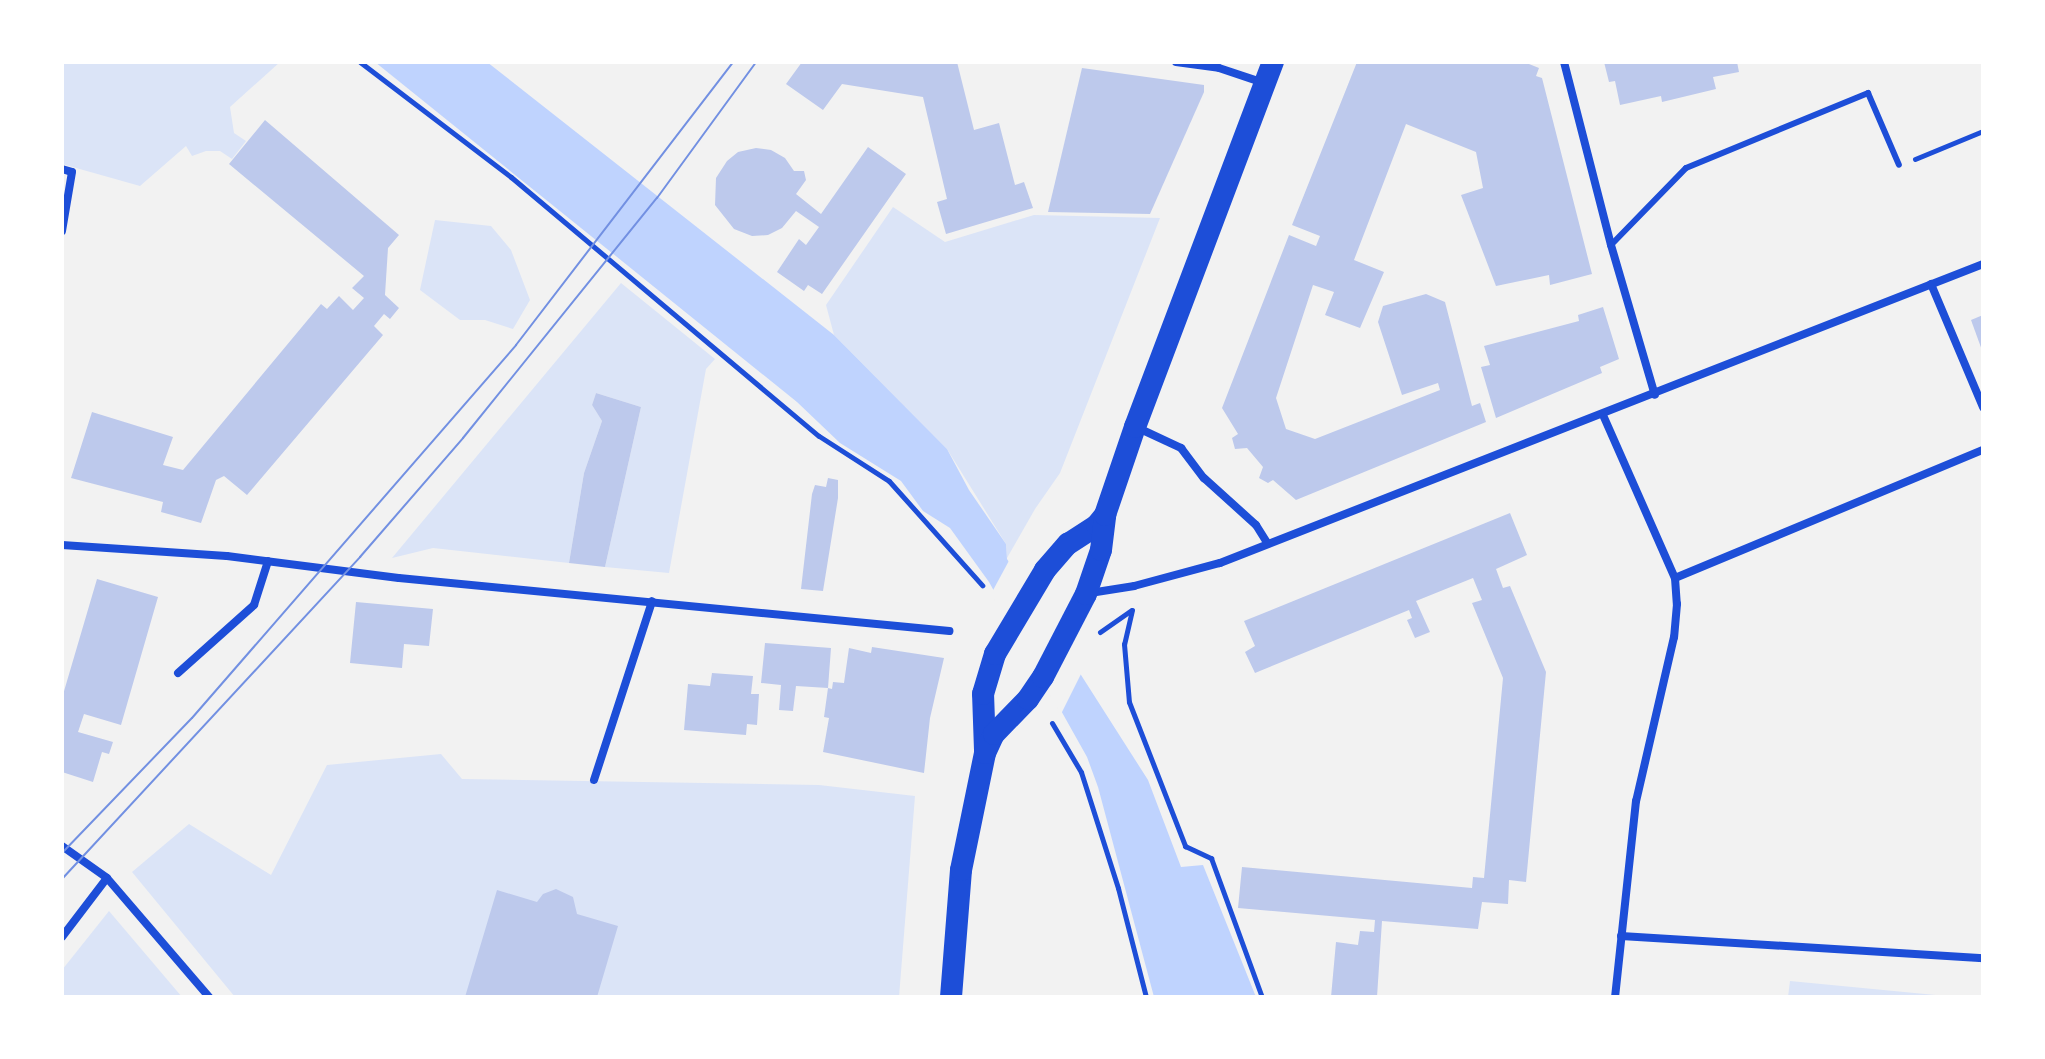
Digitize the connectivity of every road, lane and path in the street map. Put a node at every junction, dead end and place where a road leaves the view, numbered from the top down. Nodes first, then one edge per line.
1 (360, 62) edge
2 (1176, 62) edge
3 (1564, 62) edge
4 (1268, 72) edge
5 (1983, 131) edge
6 (1899, 165) joint
7 (62, 169) edge
8 (62, 231) edge
9 (1611, 245) junction
10 (1983, 264) edge
11 (1931, 284) junction
12 (1655, 395) junction
13 (1983, 407) edge
14 (1603, 415) junction
15 (1135, 427) junction
16 (1983, 450) edge
17 (1105, 515) junction
18 (1268, 544) junction
19 (62, 545) edge
20 (268, 561) junction
21 (1675, 578) junction
22 (982, 585) dead end
23 (652, 601) junction
24 (1081, 603) junction
25 (1132, 610) dead end
26 (949, 631) dead end
27 (178, 673) dead end
28 (1052, 723) dead end
29 (985, 753) junction
30 (594, 780) dead end
31 (62, 846) edge
32 (107, 878) junction
33 (1621, 936) junction
34 (62, 937) edge
35 (1983, 958) edge
36 (209, 997) edge
37 (951, 997) edge
38 (1146, 997) edge
39 (1262, 997) edge
40 (1615, 997) edge

1 - 22 path
2 - 4 street
3 - 9 street
4 - 15 highway
5 - 6 path
6 - 9 lane
7 - 8 street
9 - 12 street
10 - 11 street
11 - 12 street
11 - 13 street
12 - 14 street
14 - 18 street
14 - 21 street
15 - 17 highway
15 - 18 street
16 - 21 street
17 - 24 highway
17 - 29 highway
18 - 24 street
19 - 20 street
20 - 23 street
20 - 27 street
21 - 33 street
23 - 26 street
23 - 30 street
24 - 29 highway
25 - 39 path
28 - 38 path
29 - 37 highway
31 - 32 street
32 - 34 street
32 - 36 street
33 - 35 street
33 - 40 street

